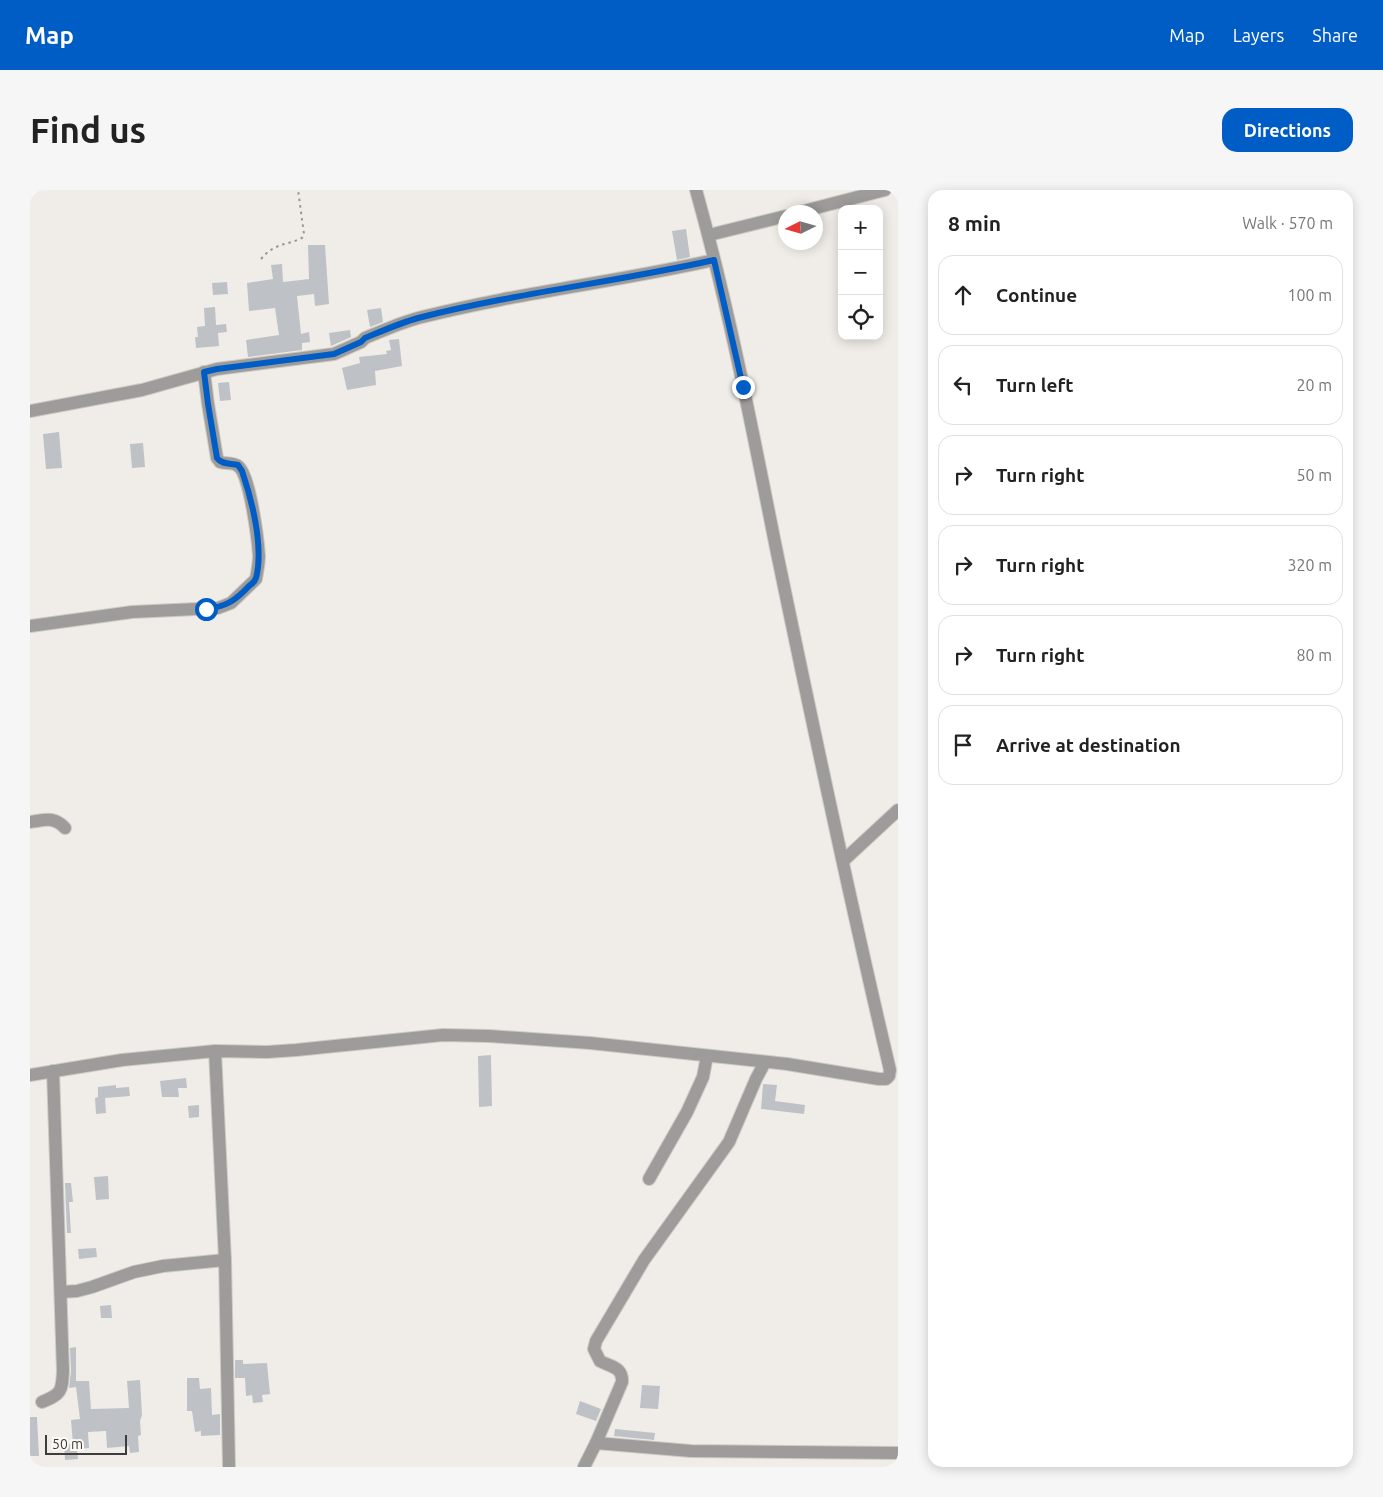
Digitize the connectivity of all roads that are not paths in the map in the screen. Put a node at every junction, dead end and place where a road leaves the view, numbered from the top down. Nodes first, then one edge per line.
1 (696, 190) edge
2 (884, 190) edge
3 (823, 206) edge
4 (778, 218) edge
5 (709, 236) junction
6 (714, 260) junction
7 (204, 372) junction
8 (30, 411) edge
9 (30, 626) edge
10 (898, 810) edge
11 (30, 822) edge
12 (64, 828) dead end
13 (843, 861) junction
14 (216, 1051) junction
15 (707, 1056) junction
16 (765, 1062) junction
17 (53, 1071) junction
18 (30, 1075) edge
19 (892, 1080) edge
20 (649, 1179) dead end
21 (225, 1260) junction
22 (61, 1292) junction
23 (42, 1402) dead end
24 (596, 1443) junction
25 (898, 1453) edge
26 (229, 1467) edge
27 (584, 1467) edge

1 - 5 street
2 - 3 street
4 - 5 street
5 - 6 street
6 - 7 street
6 - 13 street
7 - 8 street
7 - 9 street
10 - 13 street
11 - 12 street
13 - 19 street
14 - 15 street
14 - 17 street
14 - 21 street
15 - 16 street
15 - 20 street
16 - 19 street
16 - 24 street
17 - 18 street
17 - 22 street
21 - 22 street
21 - 26 street
22 - 23 street
24 - 25 street
24 - 27 street

